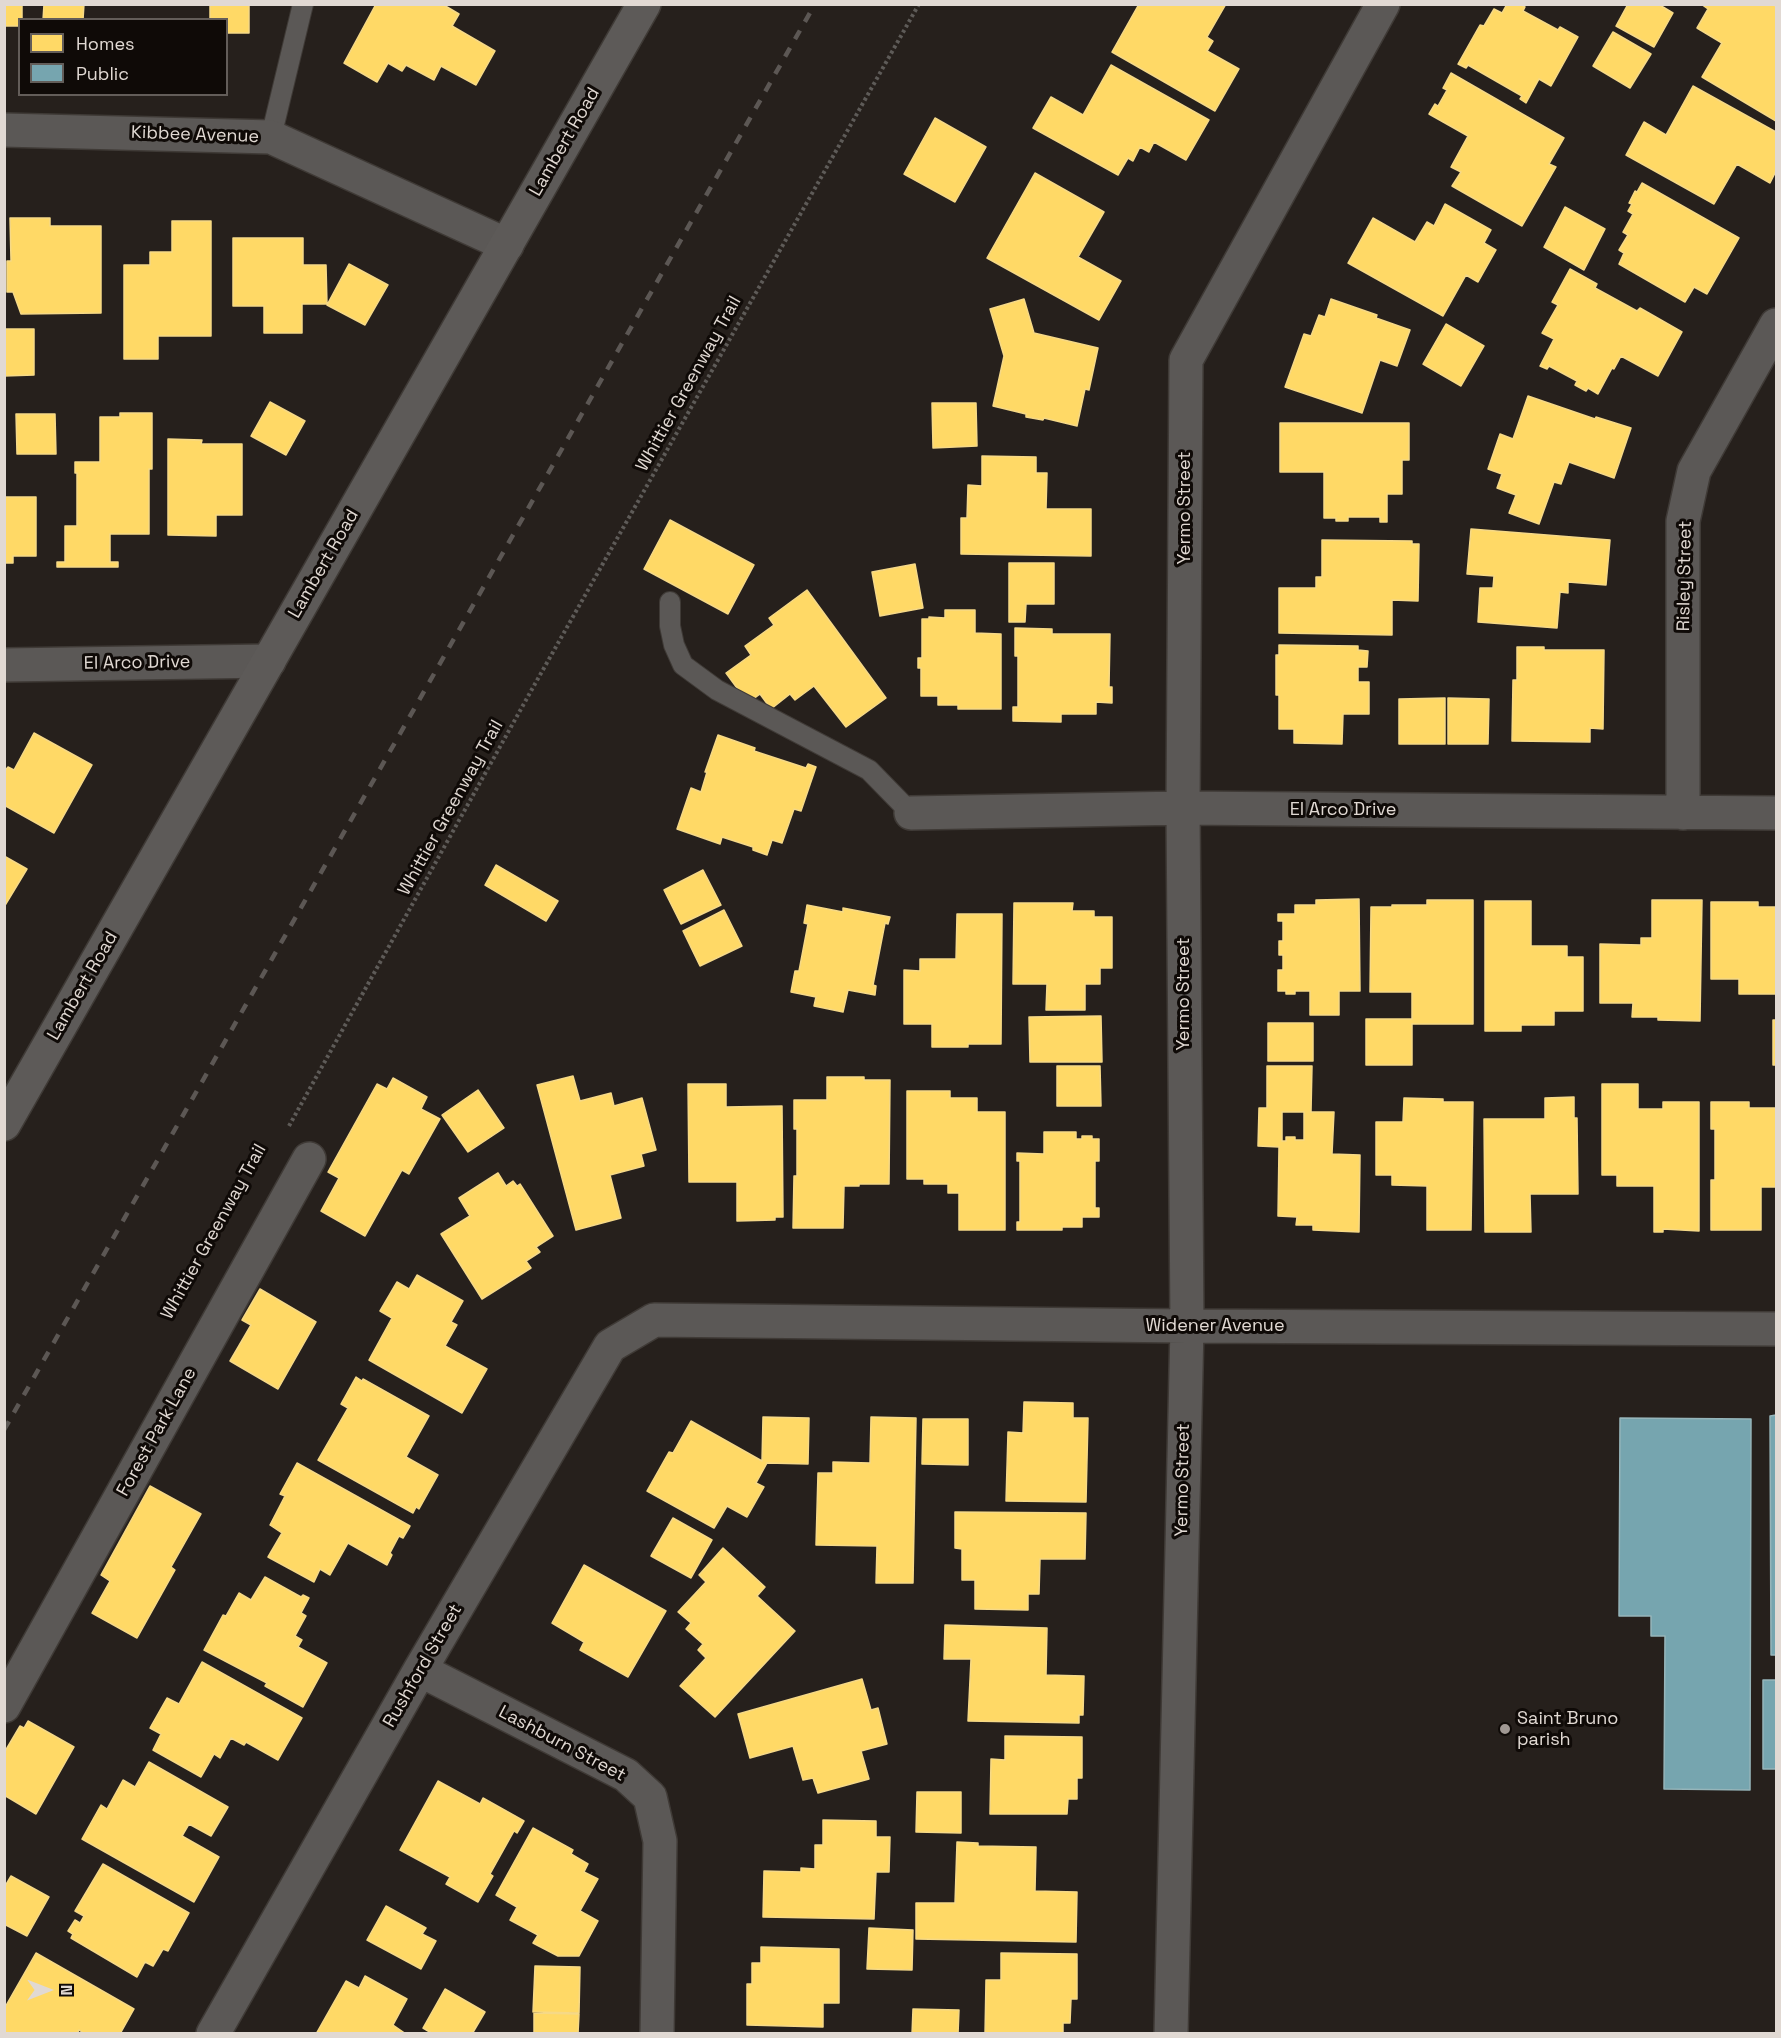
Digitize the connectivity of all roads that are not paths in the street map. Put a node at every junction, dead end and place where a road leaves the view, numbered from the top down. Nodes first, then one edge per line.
1 (303, 4) edge
2 (644, 4) edge
3 (1383, 4) edge
4 (4, 130) edge
5 (271, 137) junction
6 (507, 244) junction
7 (1776, 325) edge
8 (670, 602) dead end
9 (269, 661) junction
10 (4, 665) edge
11 (1183, 808) junction
12 (910, 813) joint
13 (1683, 813) junction
14 (1776, 813) edge
15 (4, 1124) edge
16 (309, 1159) dead end
17 (654, 1320) joint
18 (1187, 1326) junction
19 (1776, 1329) edge
20 (420, 1670) junction
21 (4, 1706) edge
22 (213, 2034) edge
23 (657, 2034) edge
24 (1171, 2034) edge

1 - 5 lane
2 - 6 main road, Lambert Road
3 - 11 street, Yermo Street
4 - 5 street, Kibbee Avenue
5 - 6 street, Kibbee Avenue
6 - 9 main road, Lambert Road
7 - 13 street, Risley Street
8 - 12 lane
9 - 10 street, El Arco Drive
9 - 15 main road, Lambert Road
11 - 12 street, El Arco Drive
11 - 13 street, El Arco Drive
11 - 18 street, Yermo Street
13 - 14 street, El Arco Drive
16 - 21 street, Forest Park Lane
17 - 18 street, Widener Avenue
17 - 20 street, Rushford Street
18 - 19 street, Widener Avenue
18 - 24 street, Yermo Street
20 - 22 street, Rushford Street
20 - 23 street, Lashburn Street

